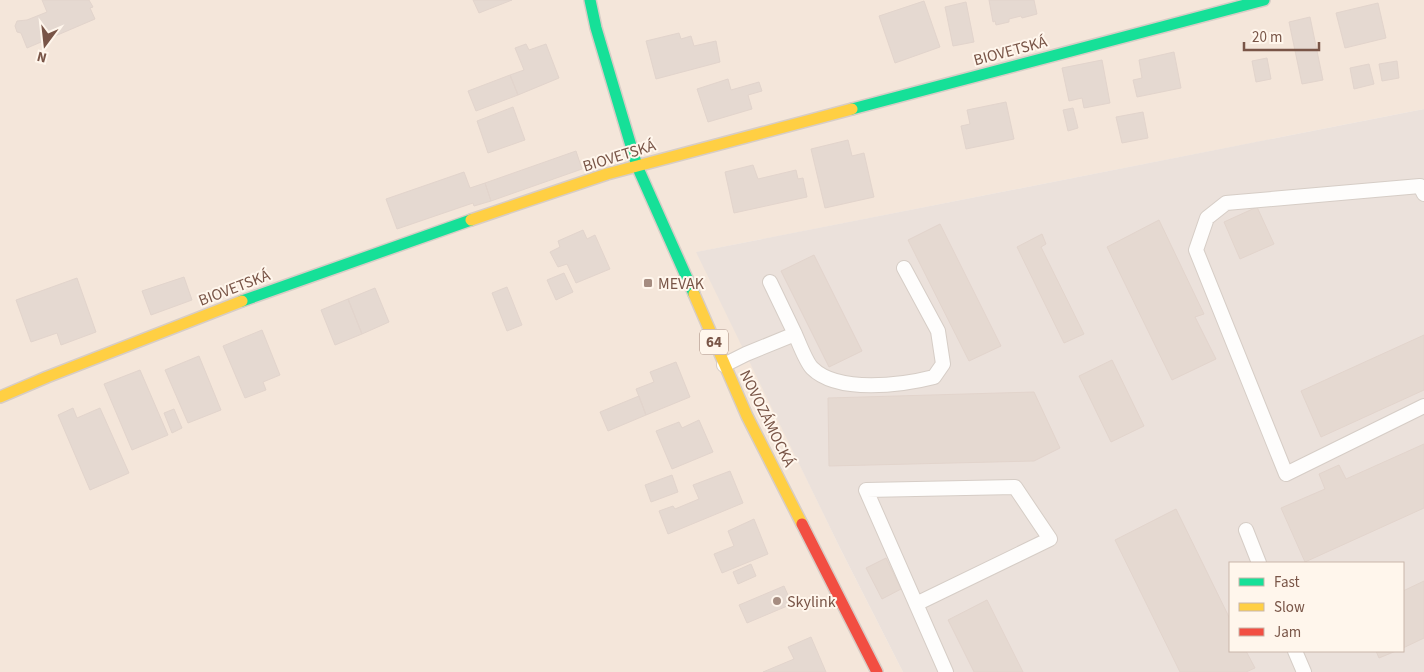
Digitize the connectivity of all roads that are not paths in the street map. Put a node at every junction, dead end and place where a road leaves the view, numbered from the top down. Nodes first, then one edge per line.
1 (590, 0) edge
2 (1264, 0) edge
3 (637, 166) junction
4 (1424, 194) edge
5 (904, 268) dead end
6 (770, 282) dead end
7 (795, 334) junction
8 (724, 365) junction
9 (0, 397) edge
10 (1424, 406) edge
11 (1246, 530) dead end
12 (1259, 562) edge
13 (916, 604) junction
14 (1295, 652) edge
15 (877, 672) edge
16 (946, 672) edge
17 (1304, 672) edge

1 - 3 street, NOVOZÁMOCKÁ / 64
2 - 3 street, BIOVETSKÁ
3 - 8 street, NOVOZÁMOCKÁ / 64
3 - 9 street, BIOVETSKÁ
4 - 10 lane
5 - 7 lane
6 - 7 lane
7 - 8 lane
8 - 15 street, NOVOZÁMOCKÁ / 64
11 - 12 lane
13 - 13 lane
13 - 16 lane
14 - 17 lane

